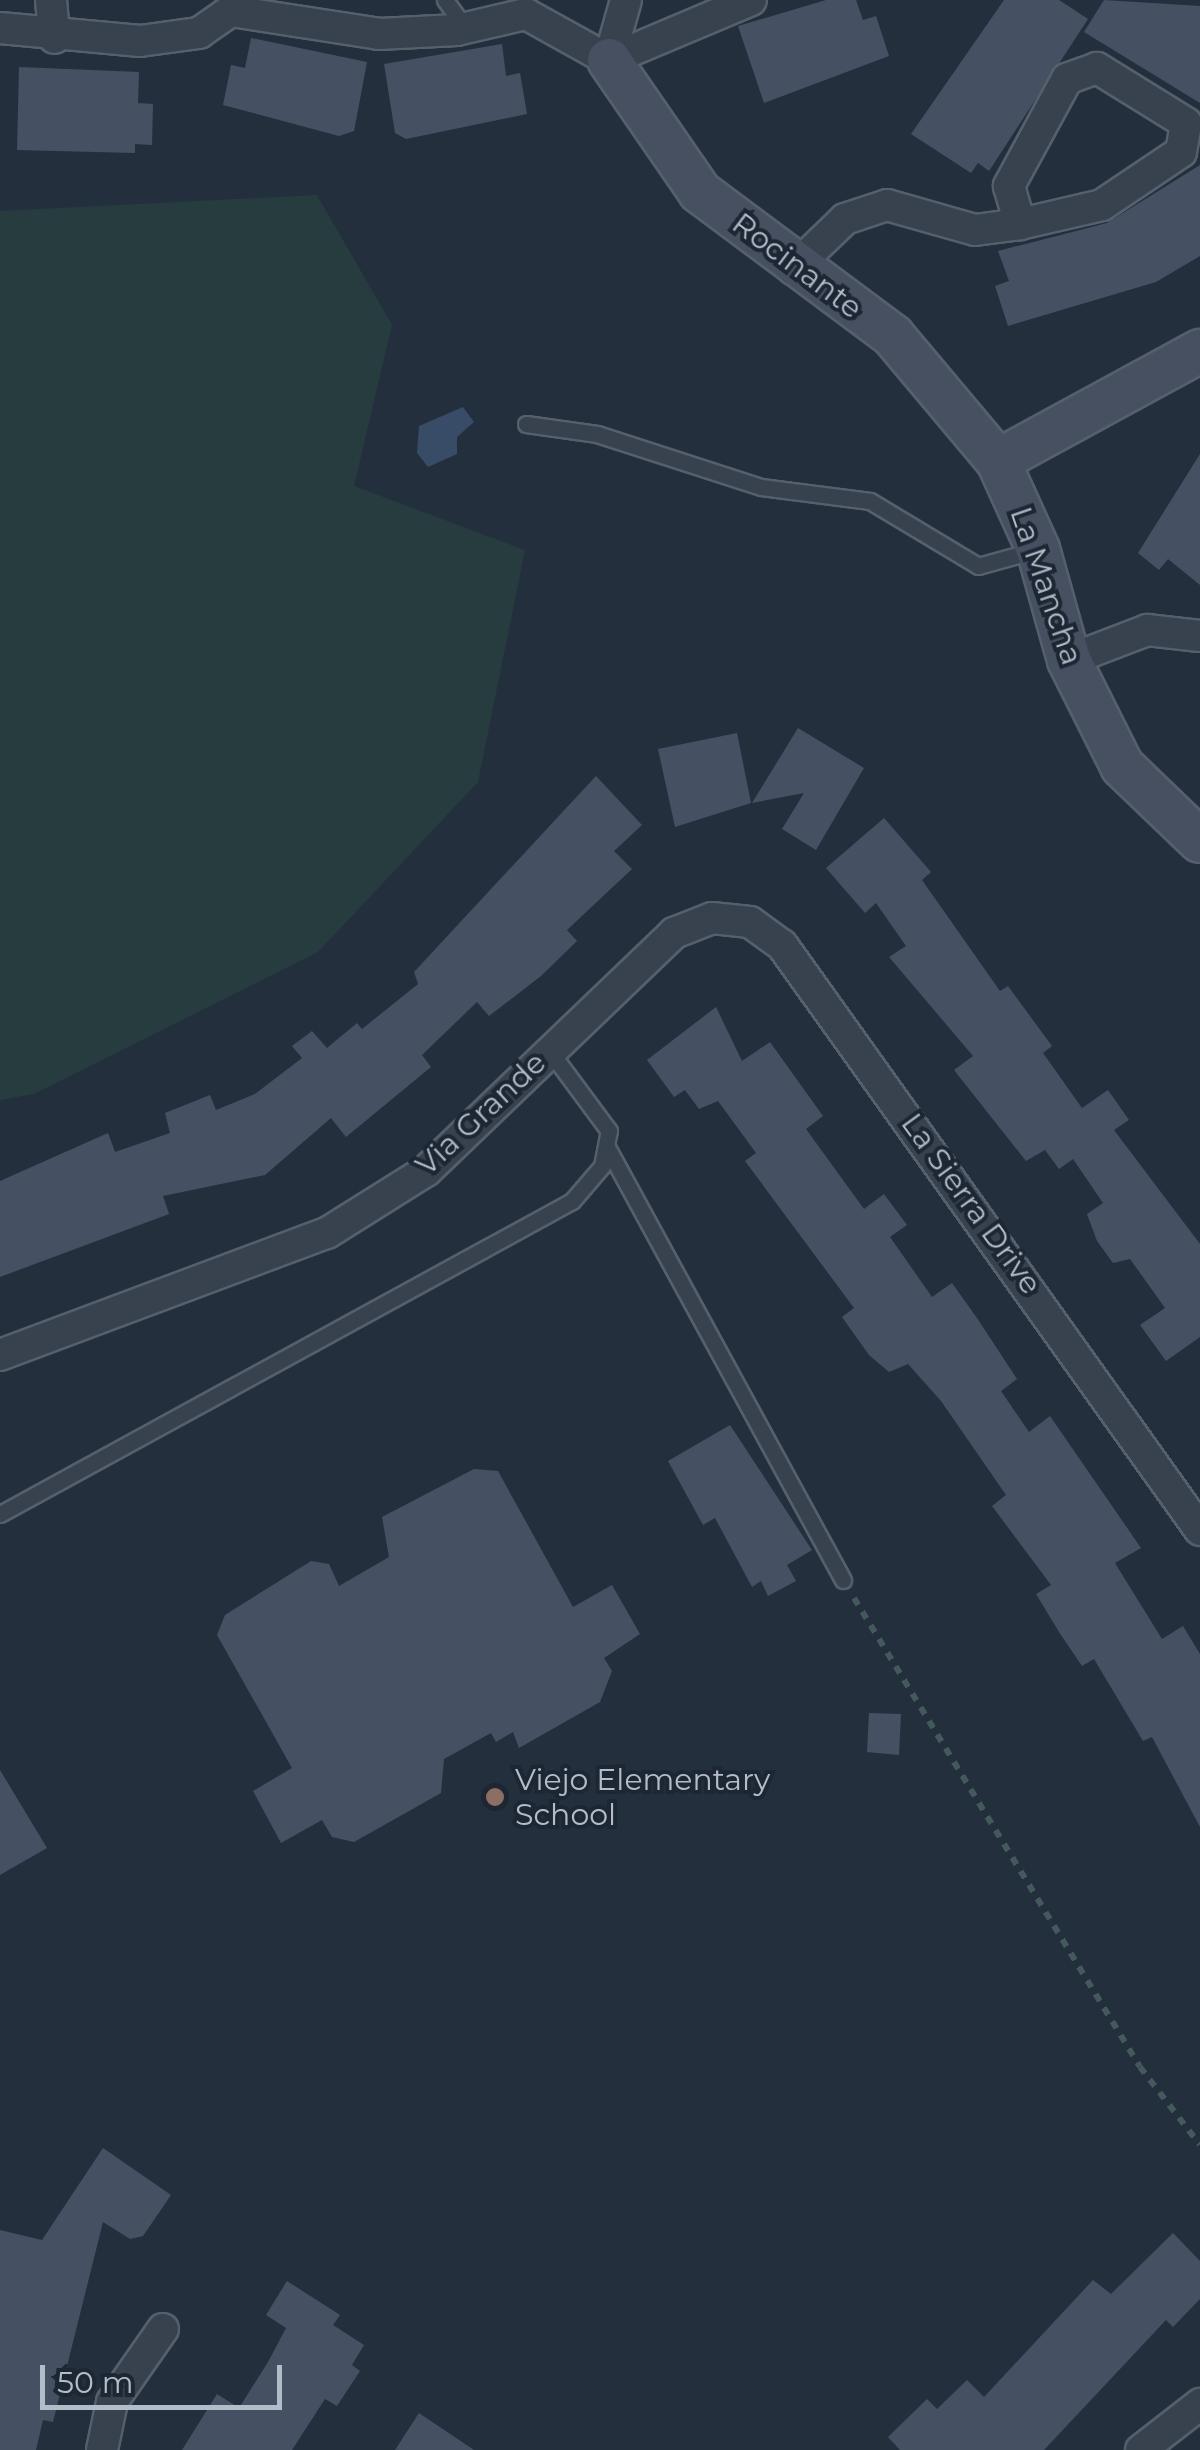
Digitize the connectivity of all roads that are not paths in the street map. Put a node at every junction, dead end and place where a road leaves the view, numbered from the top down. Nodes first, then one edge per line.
1 (51, 0) edge
2 (444, 0) edge
3 (626, 0) edge
4 (751, 0) edge
5 (229, 8) edge
6 (0, 28) edge
7 (465, 28) junction
8 (54, 38) junction
9 (608, 60) junction
10 (1020, 224) junction
11 (793, 269) junction
12 (1200, 351) edge
13 (526, 424) dead end
14 (998, 461) junction
15 (1038, 549) junction
16 (1200, 636) edge
17 (1069, 660) junction
18 (1200, 841) edge
19 (712, 918) joint
20 (549, 1050) junction
21 (608, 1150) junction
22 (0, 1355) edge
23 (0, 1514) edge
24 (1200, 1530) edge
25 (842, 1580) road end
26 (163, 2329) dead end
27 (1200, 2404) edge
28 (102, 2450) edge
29 (1141, 2450) edge

1 - 8 street
2 - 7 lane
3 - 9 street
4 - 9 street
5 - 7 street
5 - 8 street
6 - 8 street
7 - 9 street
9 - 11 street, Rocinante
10 - 10 street
10 - 11 street
11 - 14 street, Rocinante
12 - 14 street
13 - 15 lane
14 - 15 street, La Mancha
15 - 17 street, La Mancha
16 - 17 street
17 - 18 street, La Mancha
19 - 20 street, Via Grande
19 - 24 street, La Sierra Drive
20 - 21 lane
20 - 22 street, Via Grande
21 - 23 lane
21 - 25 lane
26 - 28 street
27 - 29 street

